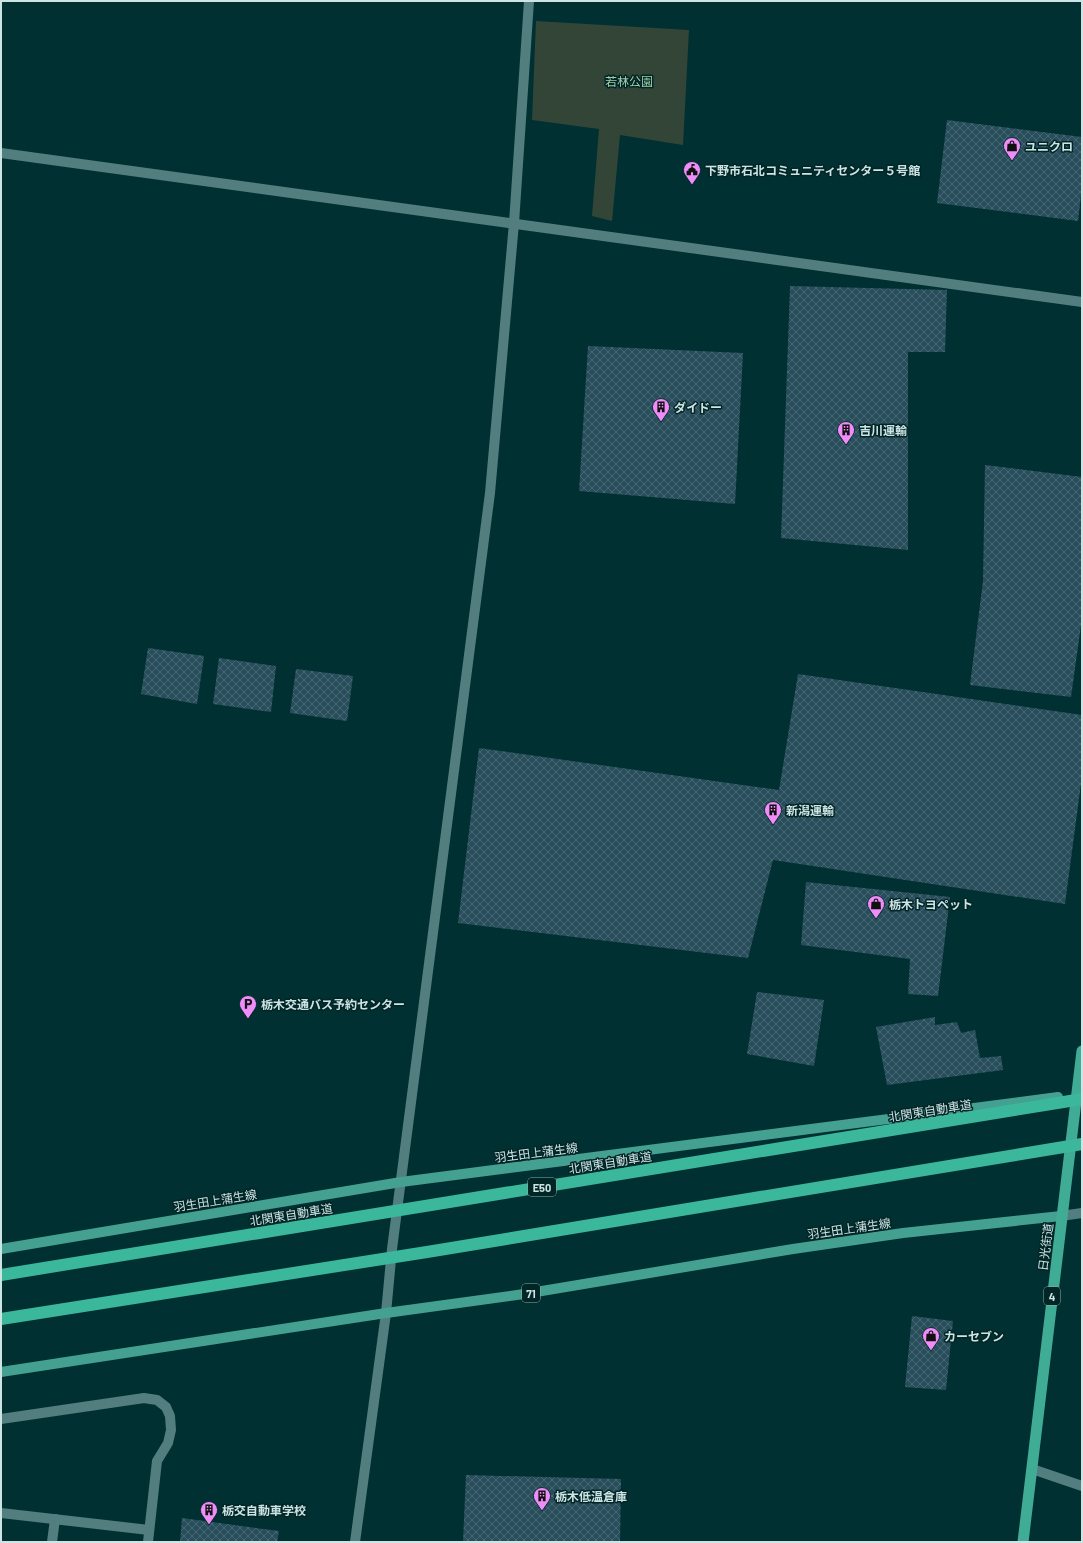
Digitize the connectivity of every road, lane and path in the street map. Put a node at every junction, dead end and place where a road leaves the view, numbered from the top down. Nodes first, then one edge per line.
1 (529, 1) edge
2 (1, 153) edge
3 (514, 224) junction
4 (1082, 302) edge
5 (1082, 1051) edge
6 (1079, 1097) edge
7 (1082, 1144) edge
8 (401, 1182) junction
9 (1082, 1213) edge
10 (1062, 1216) junction
11 (1, 1249) edge
12 (1, 1275) edge
13 (386, 1313) junction
14 (1, 1319) edge
15 (1, 1372) edge
16 (1, 1419) edge
17 (1032, 1469) junction
18 (1082, 1486) edge
19 (1, 1513) edge
20 (55, 1519) junction
21 (149, 1530) junction
22 (52, 1542) edge
23 (148, 1542) edge
24 (355, 1542) edge
25 (1022, 1542) edge

1 - 3 street
2 - 3 street
3 - 4 street
3 - 8 street
5 - 6 highway, 日光街道 / 4
6 - 8 main road, 羽生田上蒲生線
6 - 10 highway, 日光街道 / 4
6 - 12 highway, 北関東自動車道 / E50
7 - 14 highway
8 - 11 main road, 羽生田上蒲生線
8 - 13 street
9 - 10 street
10 - 13 main road, 羽生田上蒲生線 / 71
10 - 17 highway, 日光街道 / 4
13 - 15 main road, 羽生田上蒲生線 / 71
13 - 24 street
16 - 21 street
17 - 18 street
17 - 25 highway, 日光街道 / 4
19 - 20 street
20 - 21 street
20 - 22 street
21 - 23 street

